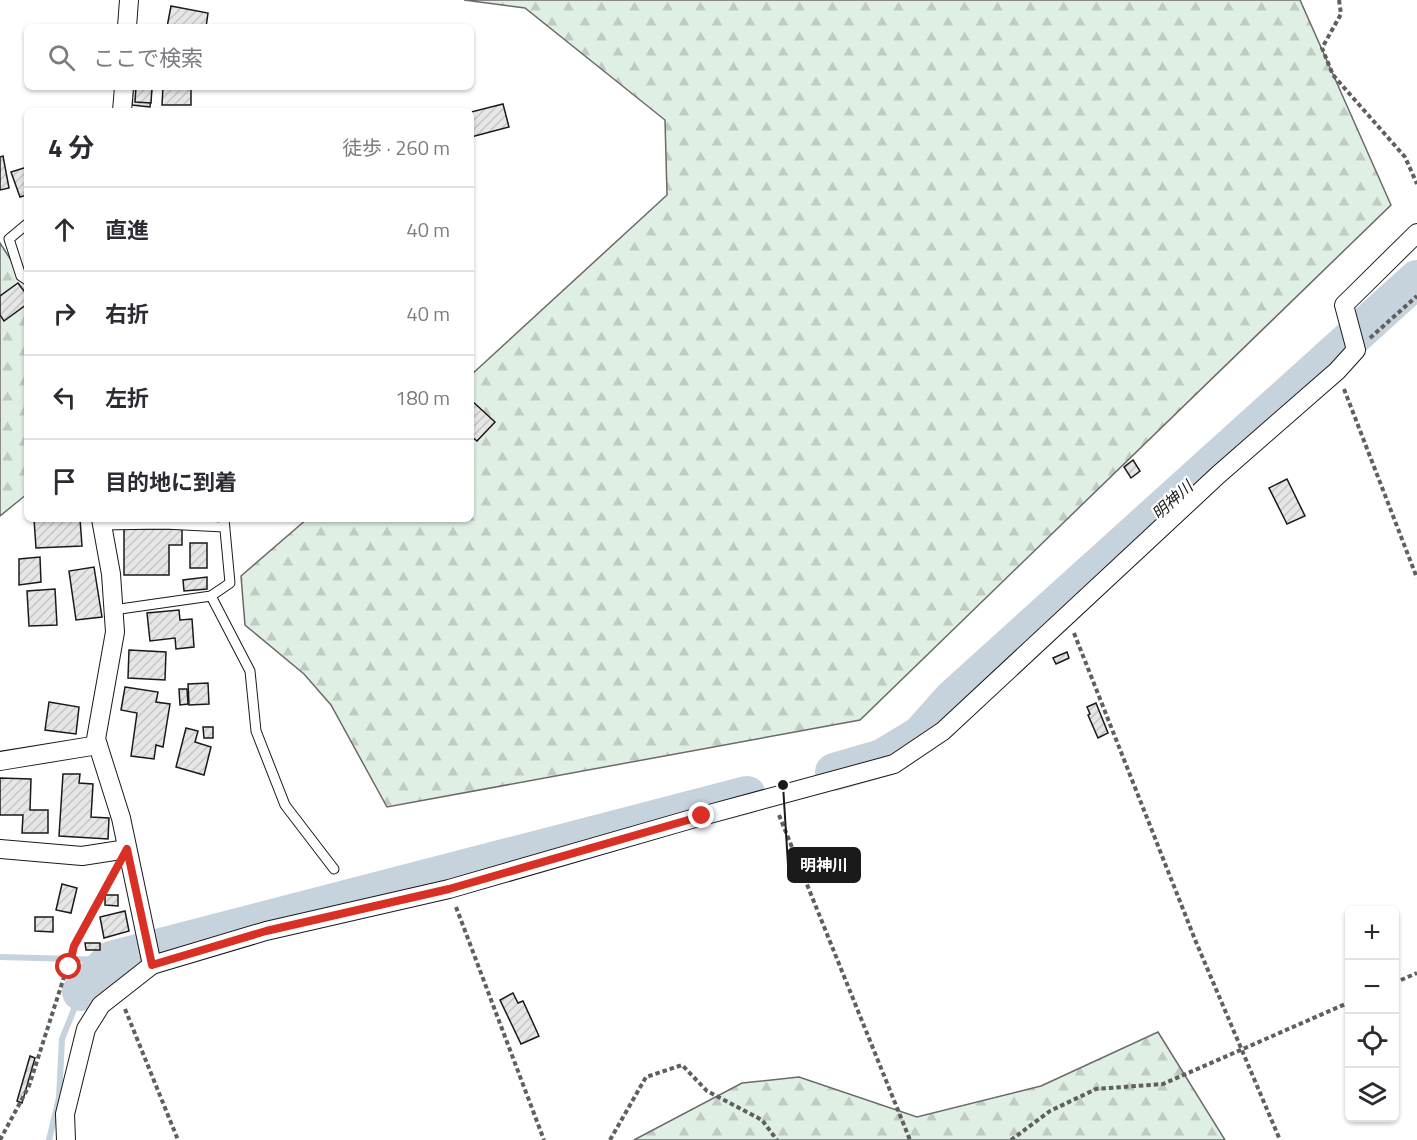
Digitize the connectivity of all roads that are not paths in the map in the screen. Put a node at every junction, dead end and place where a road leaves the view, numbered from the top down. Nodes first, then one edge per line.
1 (129, 0) edge
2 (127, 24) edge
3 (123, 90) edge
4 (122, 108) edge
5 (24, 226) edge
6 (1417, 233) edge
7 (5, 239) edge
8 (24, 278) edge
9 (101, 522) edge
10 (224, 523) edge
11 (211, 596) junction
12 (113, 610) junction
13 (98, 745) junction
14 (0, 760) edge
15 (0, 849) edge
16 (127, 849) junction
17 (334, 869) dead end
18 (151, 964) junction
19 (66, 1140) edge

1 - 2 street
3 - 4 street
5 - 7 lane
6 - 18 street
7 - 8 lane
9 - 10 lane
9 - 12 street
10 - 11 lane
11 - 12 lane
11 - 17 lane
12 - 13 street
13 - 14 street
13 - 16 street
15 - 16 street
16 - 18 street
18 - 19 street

